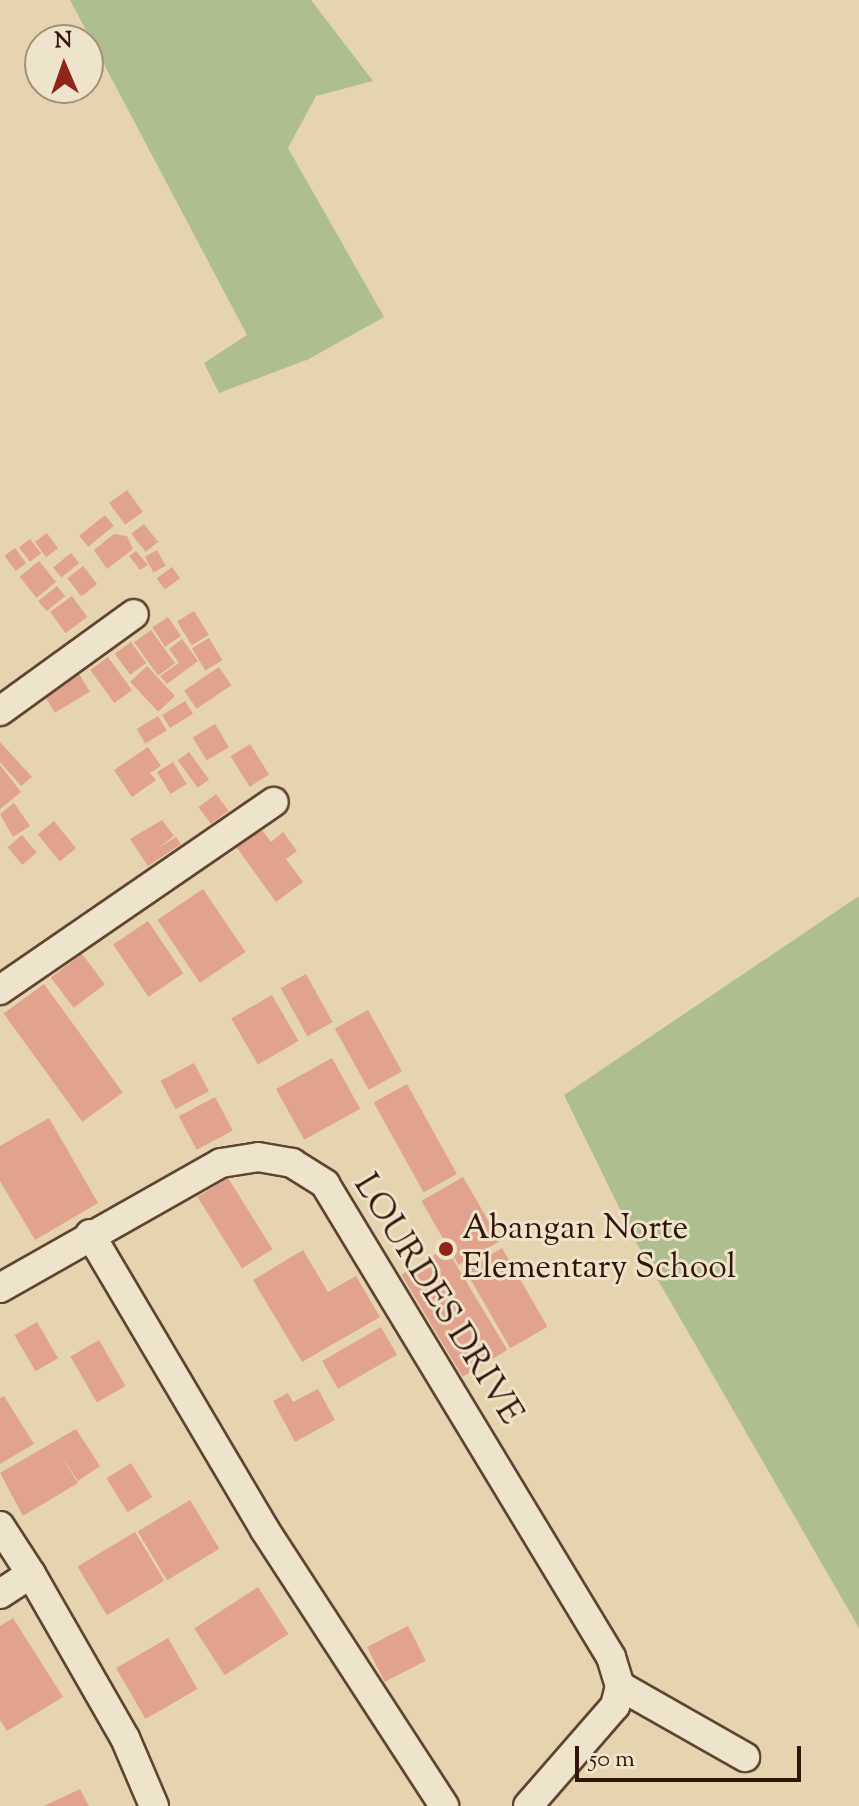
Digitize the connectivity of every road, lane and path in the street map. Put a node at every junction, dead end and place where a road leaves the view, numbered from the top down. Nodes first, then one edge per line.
1 (134, 614) dead end
2 (0, 711) edge
3 (274, 802) dead end
4 (0, 990) edge
5 (90, 1234) junction
6 (0, 1288) edge
7 (0, 1526) edge
8 (31, 1574) junction
9 (0, 1594) edge
10 (620, 1686) junction
11 (745, 1757) dead end
12 (154, 1806) edge
13 (444, 1806) edge
14 (528, 1806) edge

1 - 2 street
3 - 4 street
5 - 6 street, LOURDES DRIVE
5 - 10 street, LOURDES DRIVE
5 - 13 street
7 - 8 street
8 - 9 street
8 - 12 street
10 - 11 street
10 - 14 street

